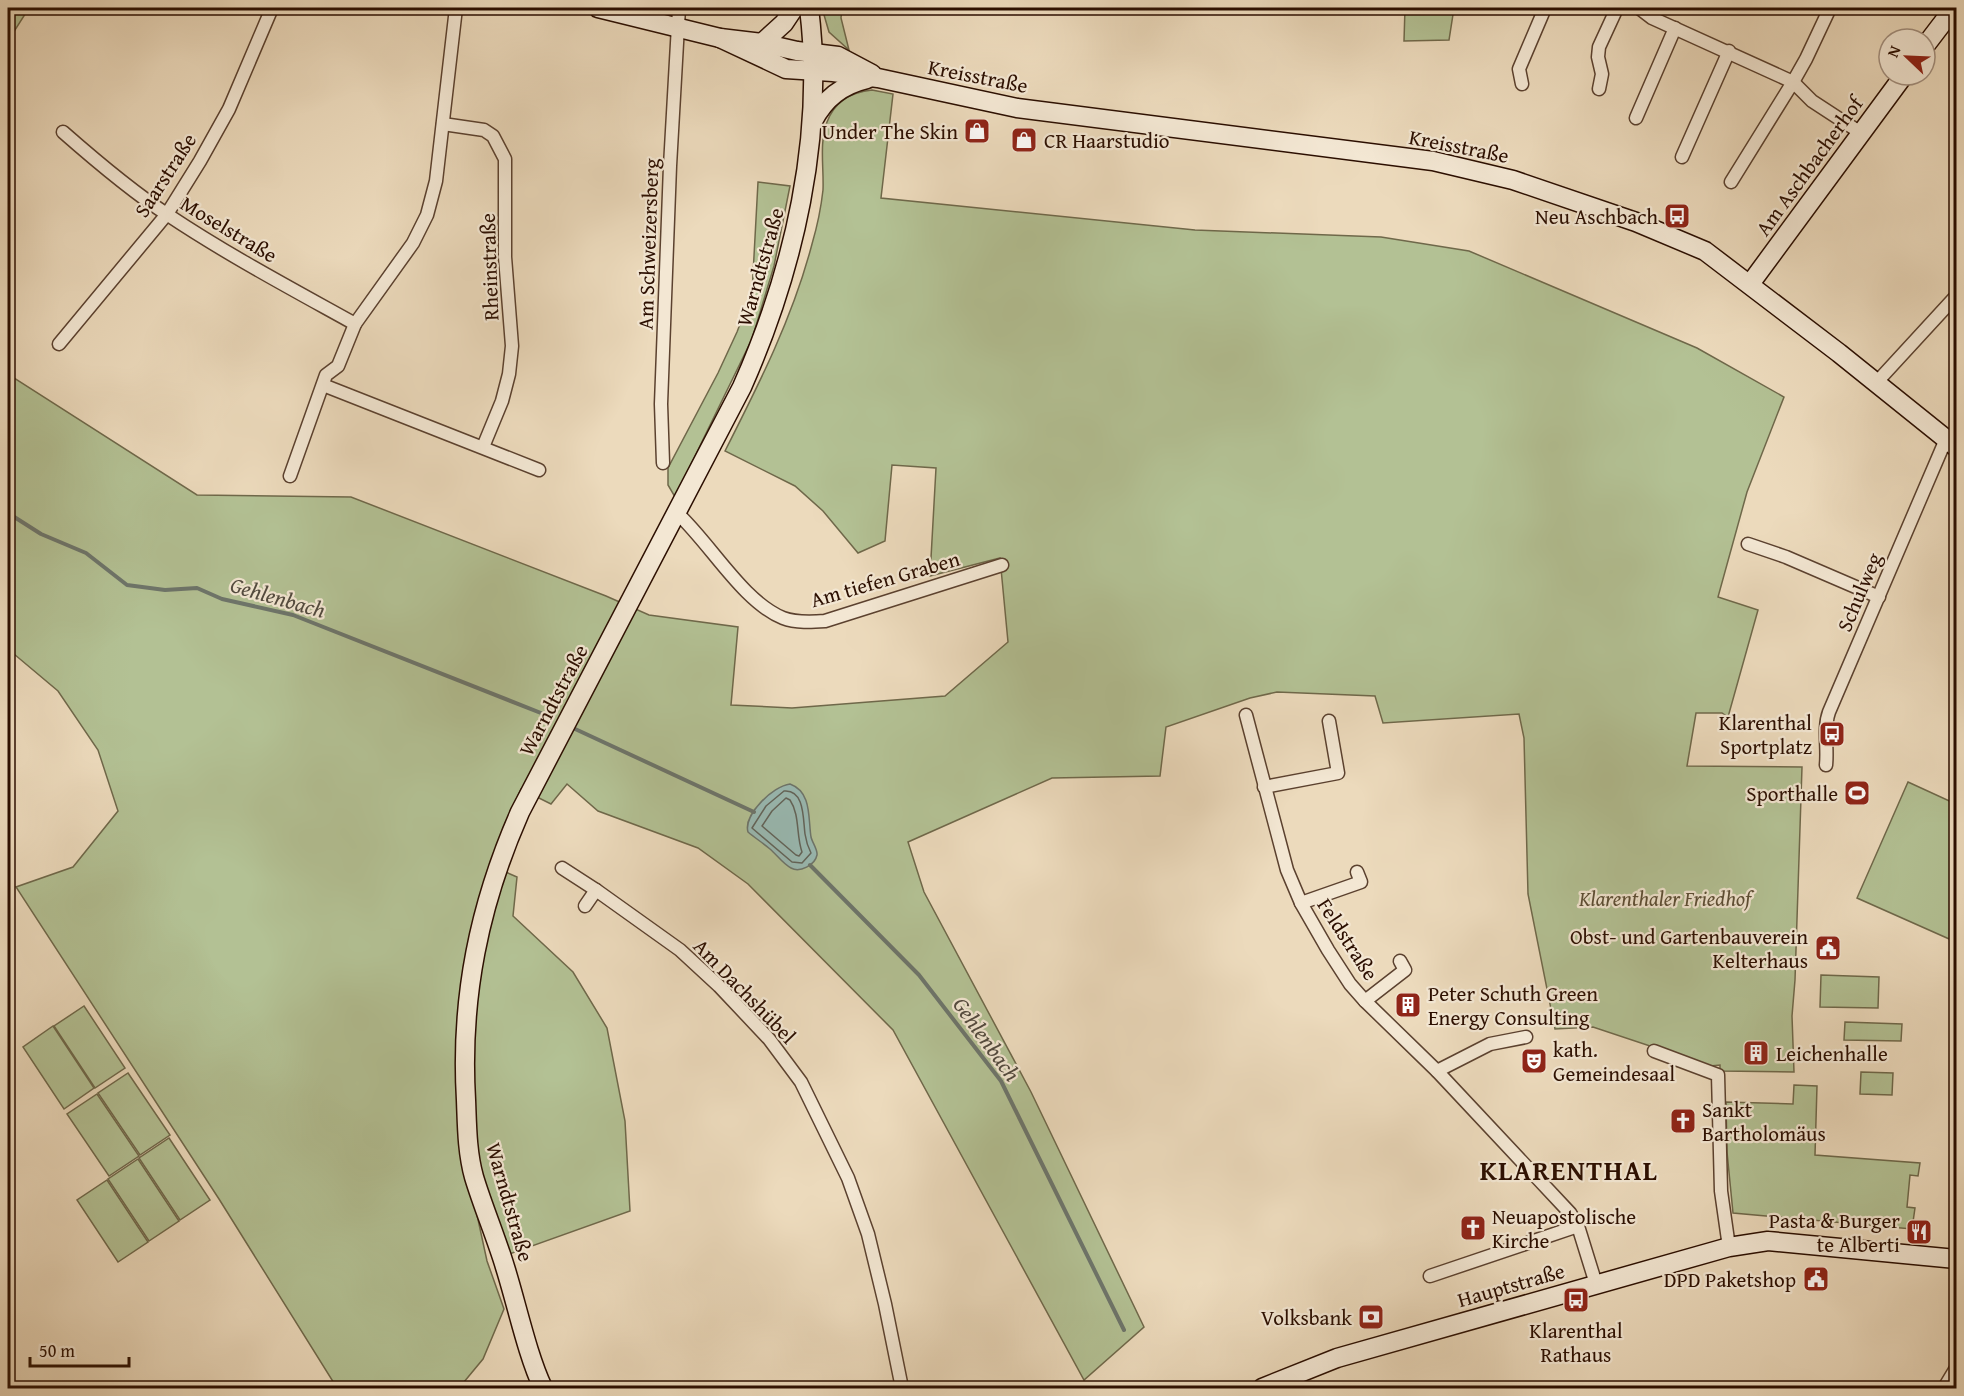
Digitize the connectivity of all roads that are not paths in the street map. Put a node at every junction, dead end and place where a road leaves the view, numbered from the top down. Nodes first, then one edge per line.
1 (272, 8) edge
2 (456, 8) edge
3 (598, 8) edge
4 (679, 8) edge
5 (794, 8) edge
6 (810, 8) edge
7 (1545, 8) edge
8 (1617, 8) edge
9 (1639, 8) edge
10 (1830, 8) edge
11 (1954, 8) edge
12 (678, 28) junction
13 (1675, 28) junction
14 (1937, 30) edge
15 (720, 38) junction
16 (762, 43) junction
17 (1729, 51) junction
18 (813, 52) junction
19 (814, 71) junction
20 (876, 78) junction
21 (1793, 82) junction
22 (1522, 84) dead end
23 (1895, 87) edge
24 (1599, 89) dead end
25 (1636, 118) dead end
26 (812, 123) junction
27 (443, 124) junction
28 (63, 132) dead end
29 (1861, 133) junction
30 (1682, 157) dead end
31 (1731, 182) dead end
32 (166, 214) junction
33 (1750, 284) junction
34 (1956, 296) edge
35 (355, 324) junction
36 (59, 344) dead end
37 (1876, 383) junction
38 (323, 385) junction
39 (1951, 443) edge
40 (483, 447) junction
41 (663, 462) dead end
42 (538, 470) dead end
43 (290, 476) dead end
44 (676, 513) junction
45 (1748, 544) dead end
46 (1002, 565) dead end
47 (1878, 597) junction
48 (1246, 715) dead end
49 (1329, 721) dead end
50 (1826, 765) dead end
51 (1264, 787) junction
52 (562, 868) dead end
53 (1357, 872) dead end
54 (597, 890) junction
55 (1301, 903) junction
56 (585, 906) dead end
57 (1400, 961) dead end
58 (1365, 1001) junction
59 (1526, 1037) dead end
60 (1654, 1052) dead end
61 (1437, 1071) junction
62 (1578, 1226) junction
63 (1730, 1247) junction
64 (1956, 1259) edge
65 (1430, 1276) dead end
66 (1596, 1284) junction
67 (1956, 1368) edge
68 (543, 1389) edge
69 (902, 1389) edge
70 (1262, 1389) edge
71 (1944, 1389) edge

1 - 32 street, Saarstraße
2 - 27 street
3 - 12 street, Kreisstraße
4 - 12 street, Am Schweizersberg
5 - 16 street
6 - 18 street
7 - 22 street
8 - 24 street
9 - 13 street
10 - 21 street
11 - 14 street
12 - 15 street, Kreisstraße
12 - 41 street, Am Schweizersberg
13 - 17 street
13 - 25 street
15 - 16 street, Kreisstraße
15 - 19 street, Kreisstraße
16 - 18 street, Kreisstraße
17 - 21 street
17 - 30 street
18 - 19 street, Warndtstraße
18 - 20 street, Kreisstraße
19 - 20 street, Kreisstraße
19 - 26 street, Warndtstraße
20 - 26 street
20 - 33 street, Kreisstraße
21 - 29 street
21 - 31 street
23 - 29 street, Am Aschbacherhof
26 - 44 street, Warndtstraße
27 - 35 street
27 - 40 street, Rheinstraße
28 - 32 street, Moselstraße
29 - 33 street, Am Aschbacherhof
32 - 35 street, Moselstraße
32 - 36 street, Saarstraße
33 - 37 street, Kreisstraße
34 - 37 street
35 - 38 street
37 - 39 street, Kreisstraße
38 - 40 street
38 - 43 street
39 - 47 street, Schulweg
40 - 42 street
44 - 46 street, Am tiefen Graben
44 - 68 street, Warndtstraße
45 - 47 street
47 - 50 street, Schulweg
48 - 51 street, Feldstraße
49 - 51 street
51 - 55 street, Feldstraße
52 - 54 street, Am Dachshübel
53 - 55 street
54 - 56 street
54 - 69 street, Am Dachshübel
55 - 58 street, Feldstraße
57 - 58 street
58 - 61 street, Feldstraße
59 - 61 street
60 - 63 street
61 - 62 street, Feldstraße
62 - 65 street
62 - 66 street, Feldstraße
63 - 64 street, Hauptstraße
63 - 66 street, Hauptstraße
66 - 70 street, Hauptstraße
67 - 71 street

